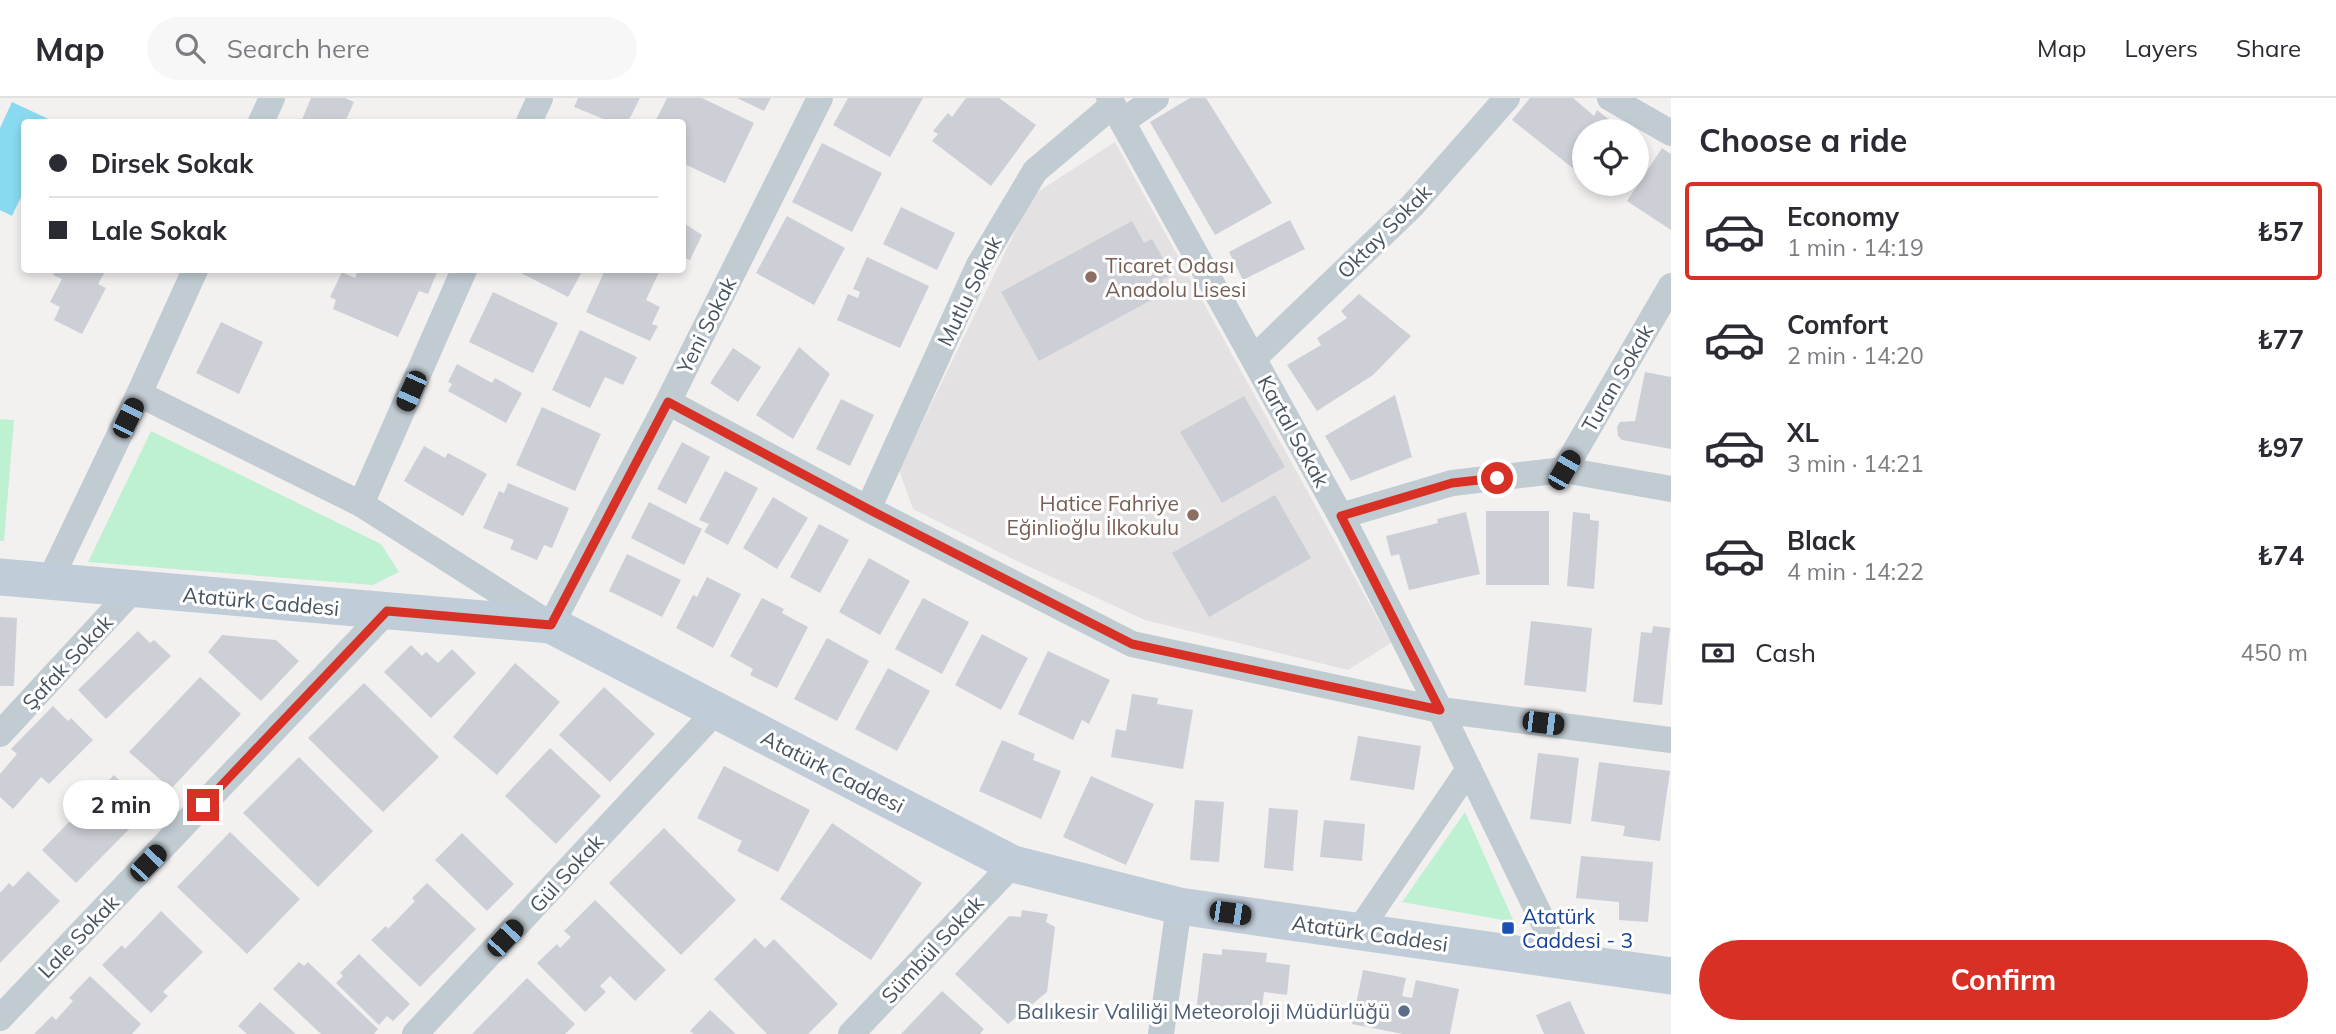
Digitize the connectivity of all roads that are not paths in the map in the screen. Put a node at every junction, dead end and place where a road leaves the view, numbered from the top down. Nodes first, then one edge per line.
1 (272, 98) edge
2 (540, 98) edge
3 (820, 98) edge
4 (1156, 98) edge
5 (1507, 98) edge
6 (1610, 98) edge
7 (1115, 108) edge
8 (262, 119) edge
9 (530, 119) edge
10 (1671, 133) edge
11 (194, 273) edge
12 (463, 273) edge
13 (1671, 286) edge
14 (1254, 358) junction
15 (139, 394) junction
16 (668, 402) junction
17 (1564, 470) junction
18 (1671, 489) edge
19 (361, 504) junction
20 (868, 509) junction
21 (1341, 516) junction
22 (0, 577) edge
23 (49, 582) junction
24 (133, 590) junction
25 (387, 611) junction
26 (551, 625) junction
27 (1440, 710) junction
28 (716, 711) junction
29 (0, 733) edge
30 (1671, 740) edge
31 (1469, 769) junction
32 (1013, 864) junction
33 (1179, 906) junction
34 (1358, 932) junction
35 (1561, 959) junction
36 (1671, 976) edge
37 (0, 1018) edge
38 (415, 1034) edge
39 (851, 1034) edge
40 (1161, 1034) edge

1 - 8 street
2 - 9 street
3 - 16 street, Yeni Sokak
4 - 7 street, Mutlu Sokak
5 - 14 street, Oktay Sokak
6 - 10 street
7 - 14 street, Kartal Sokak
7 - 20 street, Mutlu Sokak
11 - 15 street
12 - 19 street
13 - 17 street, Turan Sokak
14 - 21 street, Kartal Sokak
15 - 19 street
15 - 23 street
16 - 20 street
16 - 26 street, Yeni Sokak
17 - 18 street
17 - 21 street
19 - 26 street
20 - 27 street
21 - 27 street, Kartal Sokak
22 - 23 main road, Atatürk Caddesi
23 - 24 main road, Atatürk Caddesi
24 - 25 main road, Atatürk Caddesi
24 - 29 street, Şafak Sokak
25 - 26 main road, Atatürk Caddesi
25 - 37 street, Lale Sokak
26 - 28 main road, Atatürk Caddesi
27 - 30 street
27 - 31 street, Kartal Sokak
28 - 32 main road, Atatürk Caddesi
28 - 38 street, Gül Sokak
31 - 34 street
31 - 35 street, Kartal Sokak
32 - 33 main road, Atatürk Caddesi
32 - 39 street, Sümbül Sokak
33 - 34 main road, Atatürk Caddesi
33 - 40 street
34 - 35 main road, Atatürk Caddesi
35 - 36 main road, Atatürk Caddesi

